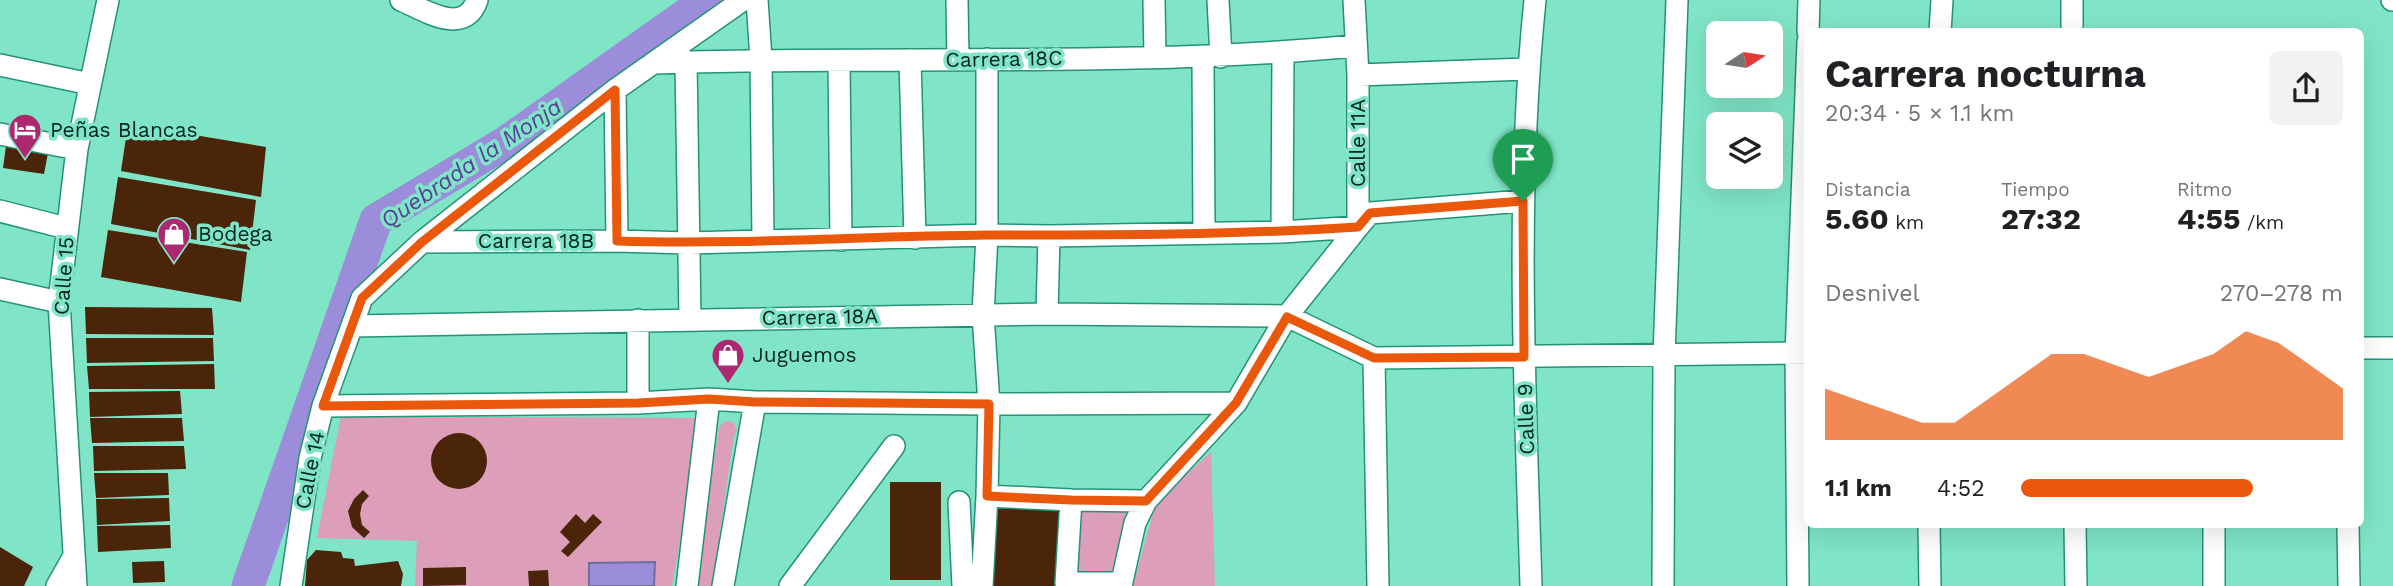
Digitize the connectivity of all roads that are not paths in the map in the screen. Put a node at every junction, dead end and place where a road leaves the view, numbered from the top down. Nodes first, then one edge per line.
1 (108, 0) edge
2 (401, 0) edge
3 (477, 0) edge
4 (743, 0) edge
5 (757, 0) edge
6 (957, 0) edge
7 (1154, 0) edge
8 (1218, 0) edge
9 (1354, 0) edge
10 (1535, 0) edge
11 (1677, 0) edge
12 (1809, 0) edge
13 (1942, 0) edge
14 (2072, 0) edge
15 (1808, 28) edge
16 (1940, 28) edge
17 (2072, 28) edge
18 (1355, 47) junction
19 (1283, 53) junction
20 (1155, 57) junction
21 (1212, 57) junction
22 (987, 59) junction
23 (761, 60) junction
24 (910, 60) junction
25 (958, 60) junction
26 (686, 61) junction
27 (839, 61) junction
28 (653, 62) junction
29 (0, 65) edge
30 (1528, 69) junction
31 (1358, 75) junction
32 (90, 84) junction
33 (615, 90) junction
34 (0, 134) edge
35 (77, 149) junction
36 (1523, 201) junction
37 (0, 211) edge
38 (1358, 227) junction
39 (66, 228) junction
40 (1282, 232) junction
41 (1204, 233) junction
42 (987, 235) junction
43 (1049, 236) junction
44 (915, 238) junction
45 (763, 240) junction
46 (841, 240) junction
47 (617, 241) junction
48 (422, 242) junction
49 (688, 243) junction
50 (1804, 250) edge
51 (0, 289) edge
52 (59, 302) junction
53 (1047, 314) junction
54 (983, 315) junction
55 (1287, 317) junction
56 (690, 319) junction
57 (638, 320) junction
58 (352, 326) junction
59 (2364, 348) edge
60 (2393, 348) edge
61 (1802, 354) edge
62 (1664, 356) junction
63 (1524, 357) junction
64 (1374, 358) junction
65 (709, 399) junction
66 (755, 402) junction
67 (638, 403) junction
68 (1236, 403) junction
69 (989, 404) junction
70 (323, 406) junction
71 (894, 446) dead end
72 (987, 496) junction
73 (1071, 500) junction
74 (1146, 501) junction
75 (958, 502) dead end
76 (1929, 528) edge
77 (2075, 528) edge
78 (2214, 528) edge
79 (2348, 528) edge
80 (74, 555) junction
81 (1121, 585) edge
82 (57, 586) edge
83 (76, 586) edge
84 (291, 586) edge
85 (687, 586) edge
86 (723, 586) edge
87 (790, 586) edge
88 (963, 586) edge
89 (982, 586) edge
90 (1378, 586) edge
91 (1531, 586) edge
92 (1663, 586) edge
93 (1798, 586) edge
94 (1930, 586) edge
95 (2076, 586) edge
96 (2214, 586) edge
97 (2349, 586) edge

1 - 32 street, Calle 15
2 - 3 street
4 - 28 street, Calle 14
5 - 23 street
6 - 25 street
7 - 20 street
8 - 21 street
9 - 18 street, Calle 11A
10 - 30 street, Calle 9
11 - 62 street
12 - 15 street
13 - 16 street
14 - 17 street
18 - 19 street, Carrera 18C
18 - 31 street, Calle 11A
19 - 21 street, Carrera 18C
19 - 40 street
20 - 21 street, Carrera 18C
20 - 22 street, Carrera 18C
21 - 41 street
22 - 25 street, Carrera 18C
22 - 42 street
23 - 26 street, Carrera 18C
23 - 27 street, Carrera 18C
23 - 45 street
24 - 25 street, Carrera 18C
24 - 27 street, Carrera 18C
24 - 44 street
26 - 28 street, Carrera 18C
26 - 49 street
27 - 46 street
28 - 33 street, Calle 14
29 - 32 street
30 - 31 street
30 - 36 street, Calle 9
31 - 38 street, Calle 11A
32 - 35 street, Calle 15
33 - 47 street
33 - 48 street, Calle 14
34 - 35 street
35 - 39 street, Calle 15
36 - 38 street, Carrera 18B
36 - 63 street, Calle 9
37 - 39 street
38 - 40 street, Carrera 18B
38 - 55 street
39 - 52 street, Calle 15
40 - 41 street, Carrera 18B
41 - 43 street, Carrera 18B
42 - 43 street, Carrera 18B
42 - 44 street, Carrera 18B
42 - 54 street
43 - 53 street
44 - 46 street, Carrera 18B
45 - 46 street, Carrera 18B
45 - 49 street, Carrera 18B
47 - 48 street, Carrera 18B
47 - 49 street, Carrera 18B
48 - 58 street, Calle 14
49 - 56 street
50 - 61 street
51 - 52 street
52 - 80 street, Calle 15
53 - 54 street, Carrera 18A
53 - 55 street, Carrera 18A
54 - 56 street, Carrera 18A
54 - 69 street
55 - 64 street
55 - 68 street
56 - 57 street, Carrera 18A
57 - 58 street, Carrera 18A
57 - 67 street
58 - 70 street, Calle 14
59 - 60 street
61 - 62 street
61 - 93 street
62 - 63 street
62 - 92 street
63 - 64 street
63 - 91 street, Calle 9
64 - 90 street
65 - 66 street
65 - 67 street
65 - 85 street
66 - 69 street
66 - 86 street
67 - 70 street
68 - 69 street
68 - 74 street
69 - 72 street
70 - 84 street, Calle 14
71 - 87 street
72 - 73 street
72 - 89 street
73 - 74 street
73 - 81 street
74 - 81 street
75 - 88 street
76 - 94 street
77 - 95 street
78 - 96 street
79 - 97 street
80 - 82 street
80 - 83 street, Calle 15

